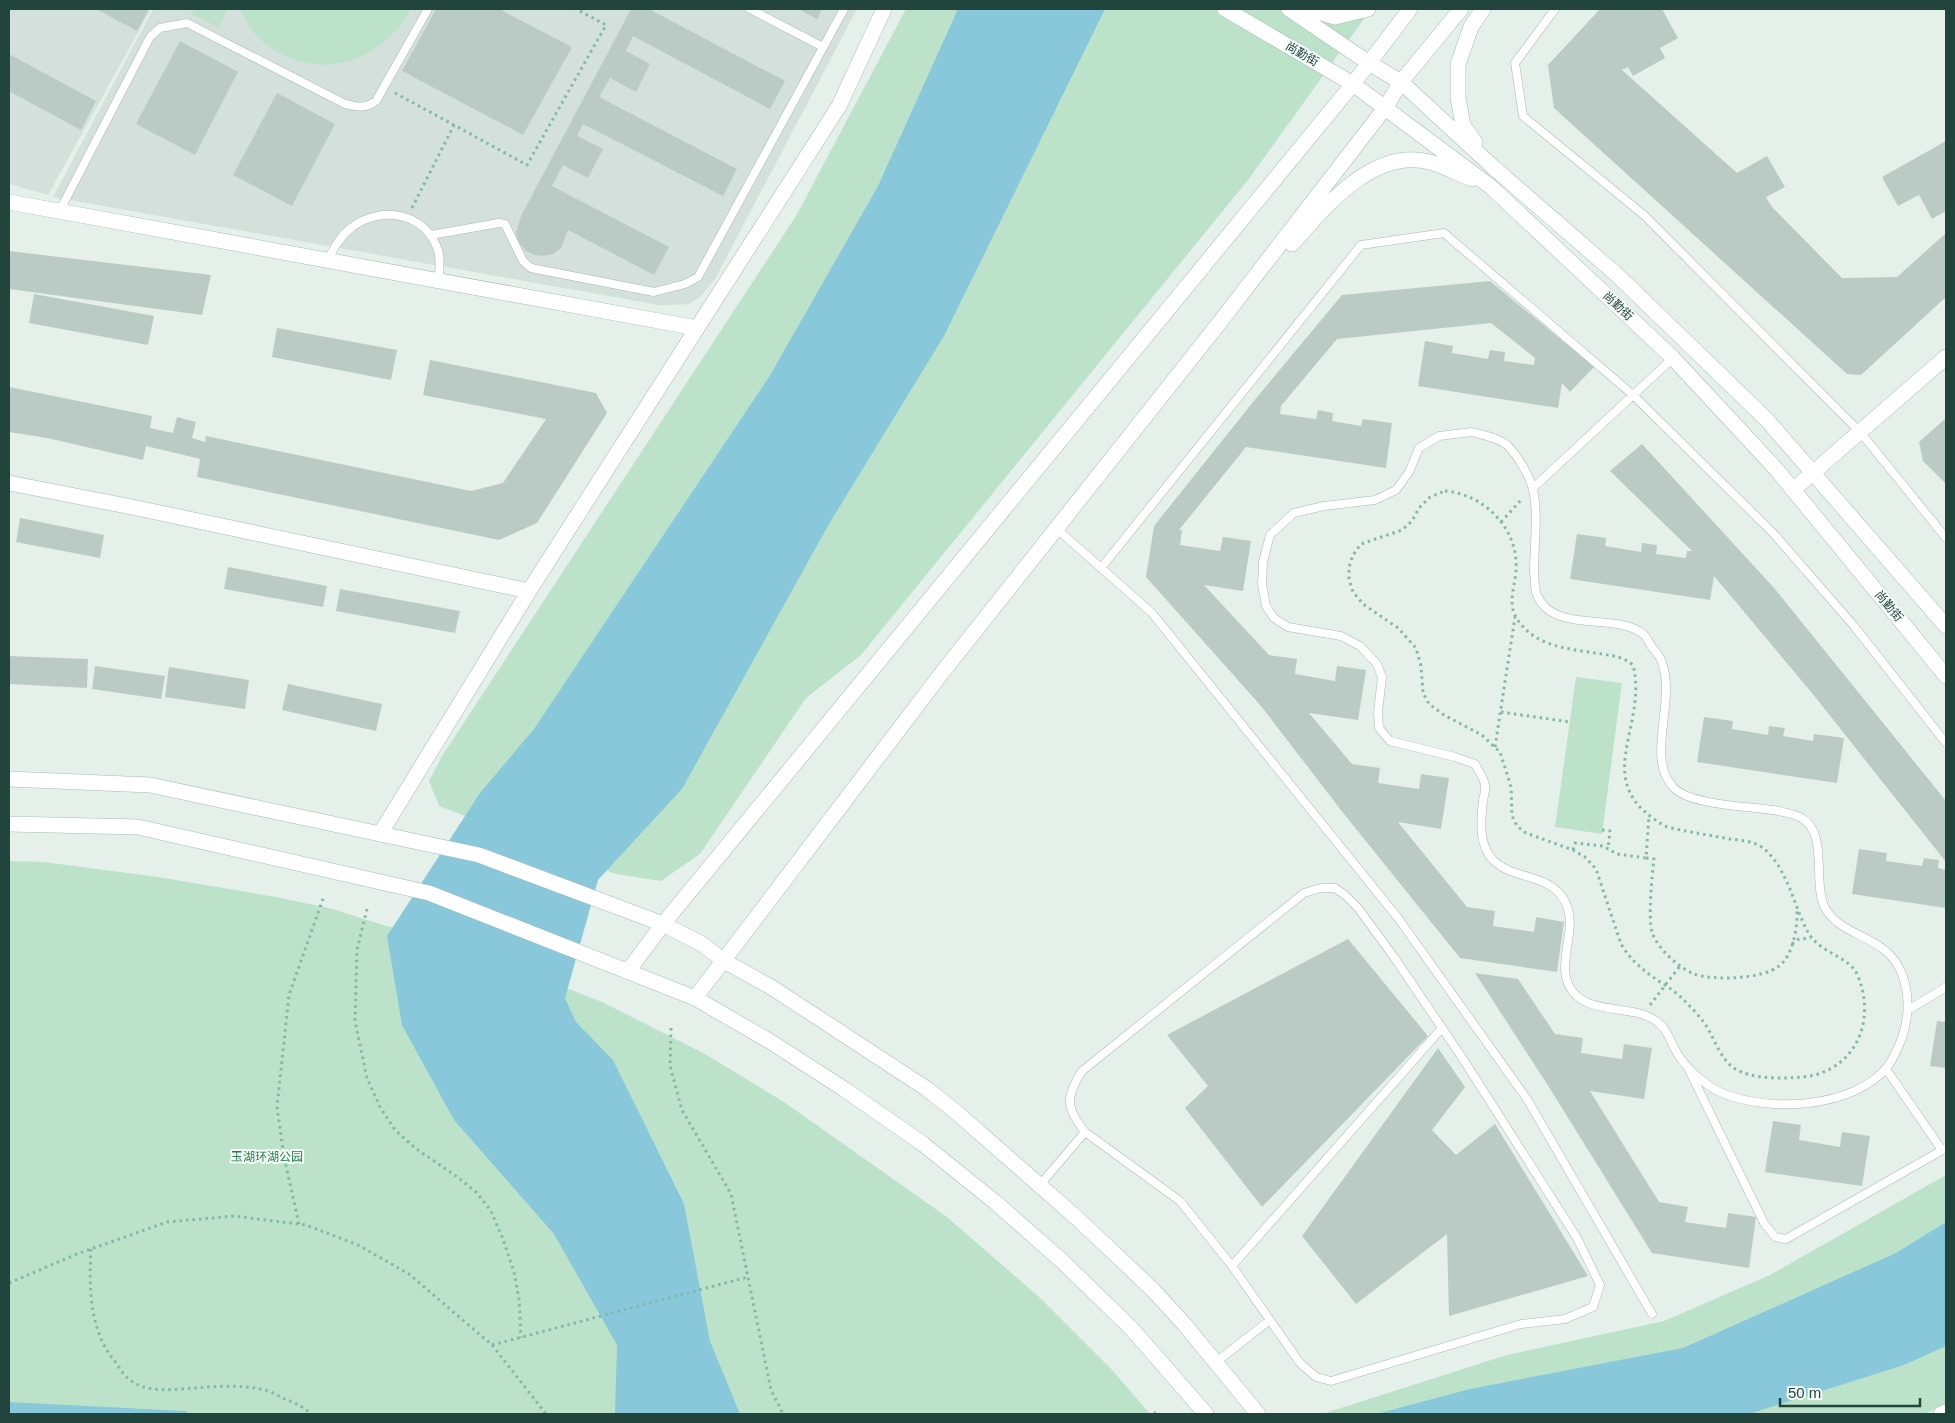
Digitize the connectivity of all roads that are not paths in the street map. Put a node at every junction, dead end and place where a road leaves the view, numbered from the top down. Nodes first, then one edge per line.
1 (428, 9) edge
2 (750, 9) edge
3 (844, 9) edge
4 (884, 9) edge
5 (1225, 9) edge
6 (1289, 9) edge
7 (1310, 9) edge
8 (1368, 9) edge
9 (1410, 9) edge
10 (1461, 9) edge
11 (1483, 9) edge
12 (1555, 9) edge
13 (823, 47) junction
14 (1369, 63) junction
15 (1401, 82) junction
16 (1353, 84) junction
17 (1385, 108) junction
18 (1494, 167) junction
19 (1491, 186) junction
20 (9, 202) edge
21 (59, 212) junction
22 (431, 235) junction
23 (327, 261) junction
24 (439, 281) junction
25 (1220, 322) junction
26 (697, 328) junction
27 (1946, 357) edge
28 (1673, 358) junction
29 (1633, 395) junction
30 (1860, 432) junction
31 (1814, 474) junction
32 (9, 483) edge
33 (1533, 488) junction
34 (1793, 490) junction
35 (1057, 529) junction
36 (1946, 538) edge
37 (1101, 568) junction
38 (529, 591) junction
39 (1946, 626) edge
40 (1946, 676) edge
41 (1946, 744) edge
42 (9, 779) edge
43 (9, 824) edge
44 (380, 834) junction
45 (663, 924) junction
46 (724, 961) junction
47 (628, 971) junction
48 (1946, 987) edge
49 (694, 998) junction
50 (1908, 1010) junction
51 (1442, 1028) junction
52 (1688, 1068) junction
53 (1886, 1069) junction
54 (1085, 1132) junction
55 (1944, 1149) edge
56 (1039, 1186) junction
57 (1232, 1266) junction
58 (1652, 1314) dead end
59 (1270, 1320) junction
60 (1216, 1362) junction
61 (1946, 1412) edge
62 (1206, 1414) edge
63 (1258, 1414) edge
64 (1941, 1414) edge

1 - 21 lane
2 - 13 lane
3 - 13 lane
4 - 26 main road
5 - 16 main road, 尚勤街
6 - 14 main road, 尚勤街
7 - 8 main road
9 - 14 main road
10 - 15 main road
11 - 18 main road
12 - 30 lane
13 - 22 lane
14 - 15 main road, 尚勤街
14 - 16 main road
15 - 17 main road
15 - 18 main road, 尚勤街
16 - 17 main road, 尚勤街
16 - 45 main road
17 - 19 main road, 尚勤街
17 - 25 main road
18 - 31 main road, 尚勤街
19 - 25 main road
19 - 28 main road, 尚勤街
20 - 21 main road
21 - 23 main road
22 - 23 lane
22 - 24 lane
23 - 24 main road
24 - 26 main road
25 - 35 main road
26 - 38 main road
27 - 30 main road
28 - 29 lane
28 - 34 main road, 尚勤街
29 - 33 lane
29 - 37 lane
29 - 41 lane
30 - 31 main road
30 - 36 lane
31 - 34 main road
31 - 39 main road, 尚勤街
32 - 38 main road
33 - 50 lane
33 - 52 lane
34 - 40 main road, 尚勤街
35 - 37 lane
35 - 46 main road
37 - 58 lane
38 - 44 main road
42 - 44 main road
43 - 47 main road
44 - 45 main road
45 - 46 main road
45 - 47 main road
46 - 49 main road
46 - 56 main road
47 - 49 main road
48 - 50 lane
49 - 62 main road
50 - 53 lane
51 - 54 lane
51 - 57 lane
51 - 59 lane
52 - 53 lane
52 - 55 lane
53 - 55 lane
54 - 56 lane
54 - 57 lane
56 - 60 main road
57 - 59 lane
59 - 60 lane
60 - 63 main road
61 - 64 main road

